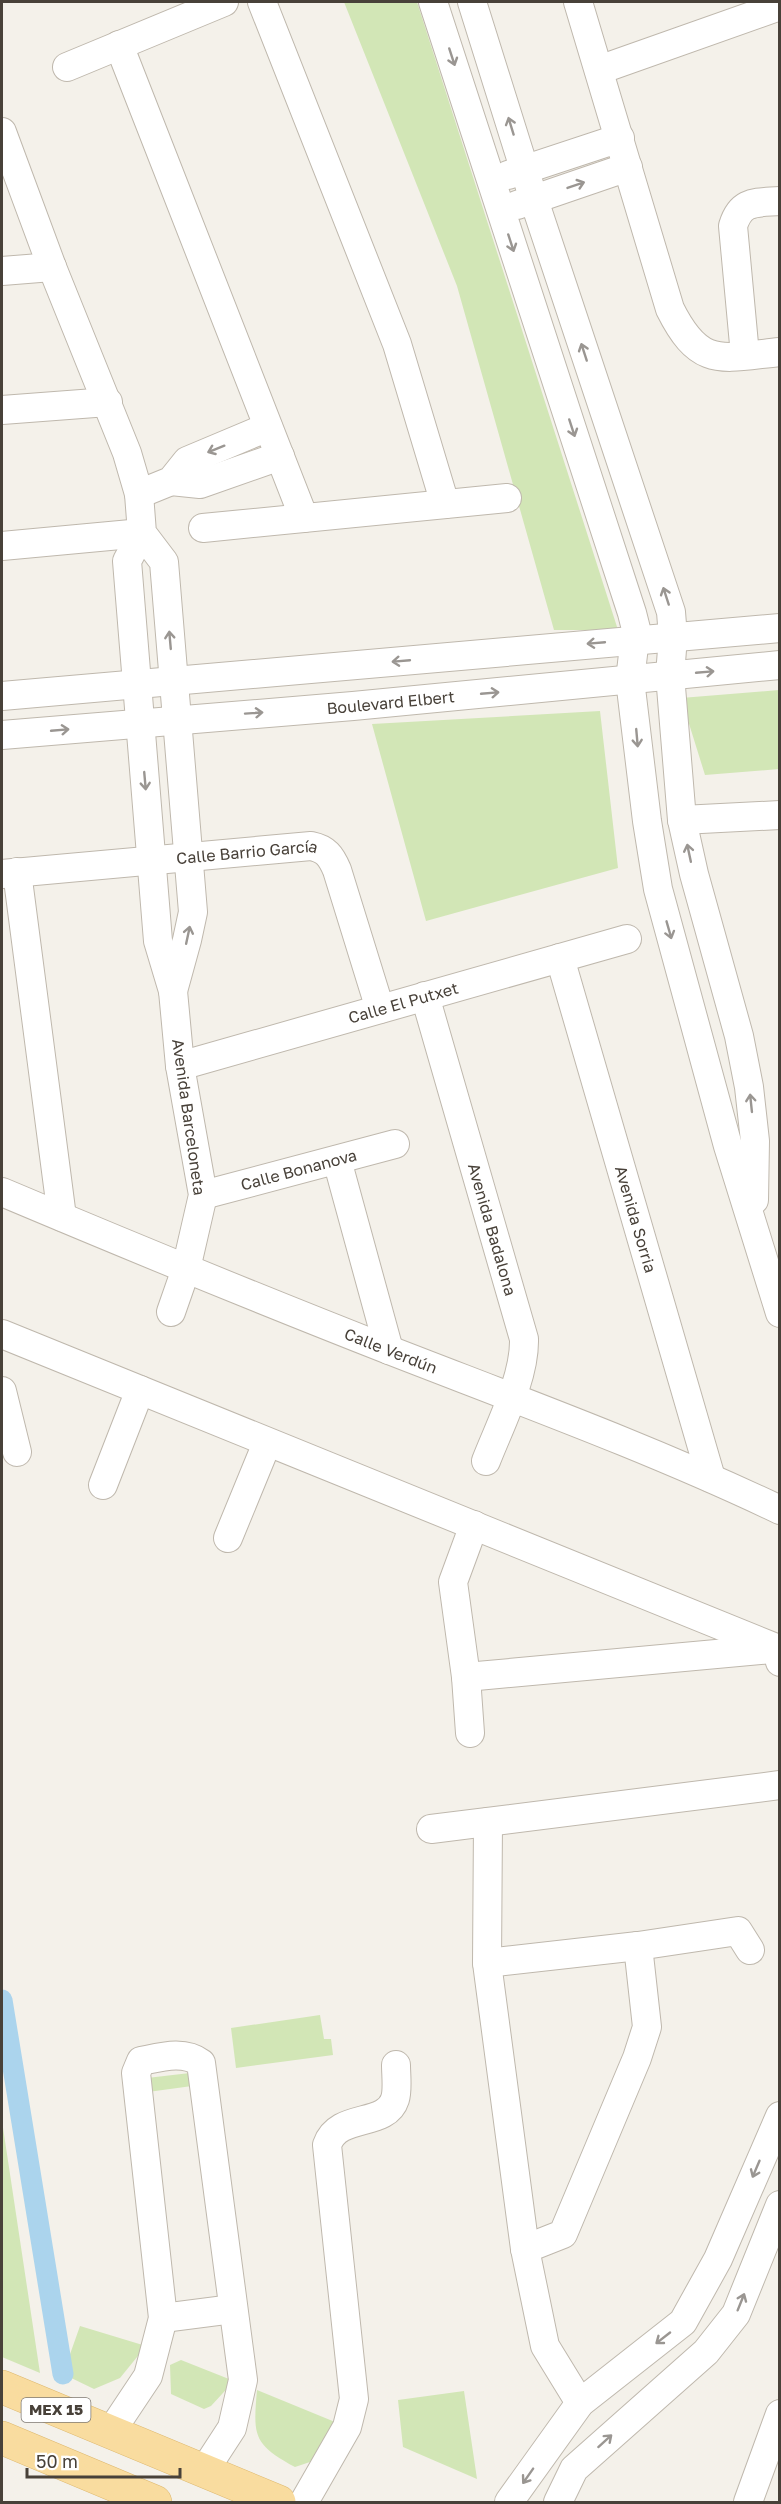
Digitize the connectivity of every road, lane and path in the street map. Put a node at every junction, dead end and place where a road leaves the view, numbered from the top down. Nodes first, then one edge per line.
1 (224, 2) edge
2 (262, 2) edge
3 (433, 2) edge
4 (472, 2) edge
5 (578, 2) edge
6 (780, 6) edge
7 (119, 45) junction
8 (67, 67) dead end
9 (599, 70) junction
10 (2, 132) edge
11 (620, 138) junction
12 (628, 167) junction
13 (524, 169) junction
14 (492, 180) junction
15 (534, 200) junction
16 (780, 201) edge
17 (501, 210) junction
18 (52, 267) junction
19 (2, 271) edge
20 (780, 351) edge
21 (745, 355) junction
22 (108, 402) junction
23 (2, 410) edge
24 (268, 427) junction
25 (280, 456) junction
26 (171, 481) junction
27 (139, 494) junction
28 (507, 498) dead end
29 (445, 504) junction
30 (304, 518) junction
31 (203, 528) dead end
32 (142, 533) junction
33 (2, 546) edge
34 (780, 628) edge
35 (673, 637) junction
36 (635, 640) junction
37 (780, 665) edge
38 (670, 675) junction
39 (630, 680) junction
40 (174, 681) junction
41 (137, 684) junction
42 (2, 696) edge
43 (177, 719) junction
44 (140, 722) junction
45 (2, 735) edge
46 (780, 815) edge
47 (682, 820) junction
48 (189, 857) junction
49 (152, 860) junction
50 (9, 873) edge
51 (627, 939) dead end
52 (560, 958) junction
53 (173, 991) junction
54 (425, 996) junction
55 (380, 1009) junction
56 (180, 1066) junction
57 (741, 1143) junction
58 (395, 1144) dead end
59 (337, 1160) junction
60 (2, 1192) edge
61 (203, 1195) junction
62 (62, 1217) junction
63 (186, 1269) junction
64 (171, 1312) dead end
65 (780, 1313) edge
66 (2, 1334) edge
67 (389, 1350) junction
68 (140, 1390) junction
69 (2, 1391) edge
70 (511, 1396) junction
71 (267, 1443) junction
72 (16, 1452) dead end
73 (486, 1461) dead end
74 (711, 1478) junction
75 (103, 1485) dead end
76 (780, 1510) edge
77 (474, 1525) junction
78 (228, 1538) dead end
79 (778, 1655) edge
80 (466, 1677) junction
81 (471, 1733) dead end
82 (780, 1785) edge
83 (488, 1822) junction
84 (431, 1829) dead end
85 (638, 1946) junction
86 (750, 1950) dead end
87 (487, 1963) junction
88 (396, 2065) dead end
89 (780, 2116) edge
90 (780, 2205) edge
91 (525, 2249) junction
92 (233, 2309) junction
93 (163, 2318) junction
94 (2, 2387) edge
95 (580, 2403) junction
96 (780, 2414) edge
97 (110, 2433) junction
98 (2, 2438) edge
99 (204, 2471) junction
100 (154, 2502) edge
101 (279, 2502) edge
102 (304, 2502) edge
103 (509, 2502) edge
104 (558, 2502) edge
105 (748, 2502) edge

1 - 7 street
2 - 29 street
3 -> 14 street
13 -> 4 street
5 - 9 street
6 - 9 street
7 - 8 street
7 - 24 street
9 - 11 street
10 - 18 street
11 - 12 street
11 - 13 street
15 -> 12 street
12 - 21 street
13 - 14 street
13 - 15 street
14 - 17 street
15 - 17 street
35 -> 15 street
16 - 21 street
17 -> 36 street
18 - 19 street
18 - 22 street
20 - 21 street
22 - 23 street
22 - 27 street
24 - 25 street
24 -> 26 street
25 - 26 street
25 - 30 street
26 - 27 street
27 - 32 street
28 - 29 street
29 - 30 street
30 - 31 street
32 - 33 street
40 -> 32 street, Avenida Barceloneta
32 - 41 street, Avenida Barceloneta
34 - 35 street
35 - 36 street
35 - 38 street
36 - 39 street
36 -> 40 street
38 -> 37 street, Boulevard Elbert
38 - 39 street, Boulevard Elbert
38 - 47 street
43 -> 39 street, Boulevard Elbert
39 -> 57 street
40 - 41 street
40 - 43 street, Avenida Barceloneta
41 - 42 street
41 - 44 street, Avenida Barceloneta
43 - 44 street, Boulevard Elbert
43 - 48 street, Avenida Barceloneta
45 -> 44 street, Boulevard Elbert
44 -> 49 street, Avenida Barceloneta
46 - 47 street
57 -> 47 street
48 - 49 street, Calle Barrio García
53 -> 48 street, Avenida Barceloneta
48 - 55 street, Calle Barrio García
49 - 50 street, Calle Barrio García
49 - 53 street, Avenida Barceloneta
50 - 62 street
51 - 52 street, Calle El Putxet
52 - 54 street, Calle El Putxet
52 - 74 street, Avenida Sorria
53 - 56 street, Avenida Barceloneta
54 - 55 street, Calle El Putxet
54 - 70 street, Avenida Badalona
55 - 56 street, Calle El Putxet
56 - 61 street, Avenida Barceloneta
57 - 65 street
58 - 59 street, Calle Bonanova
59 - 61 street, Calle Bonanova
59 - 67 street
60 - 62 street, Calle Verdún
61 - 63 street, Avenida Barceloneta
62 - 63 street, Calle Verdún
63 - 64 street, Avenida Barceloneta
63 - 67 street, Calle Verdún
66 - 68 street
67 - 70 street, Calle Verdún
68 - 71 street
68 - 75 street
69 - 72 street
70 - 73 street, Avenida Badalona
70 - 74 street, Calle Verdún
71 - 77 street
71 - 78 street
74 - 76 street, Calle Verdún
77 - 79 street
77 - 80 street
79 - 80 street
80 - 81 street
82 - 83 street
83 - 84 street
83 - 87 street
85 - 86 street
85 - 87 street
85 - 91 street
87 - 91 street
88 - 102 street
89 -> 95 street
104 -> 90 street
91 - 95 street
92 - 93 street
92 - 93 street
92 - 99 street
93 - 97 street
94 - 97 main road, MEX 15
95 -> 103 street
96 - 105 street
97 - 99 main road, MEX 15
98 - 100 main road, MEX 15
99 - 101 main road, MEX 15

